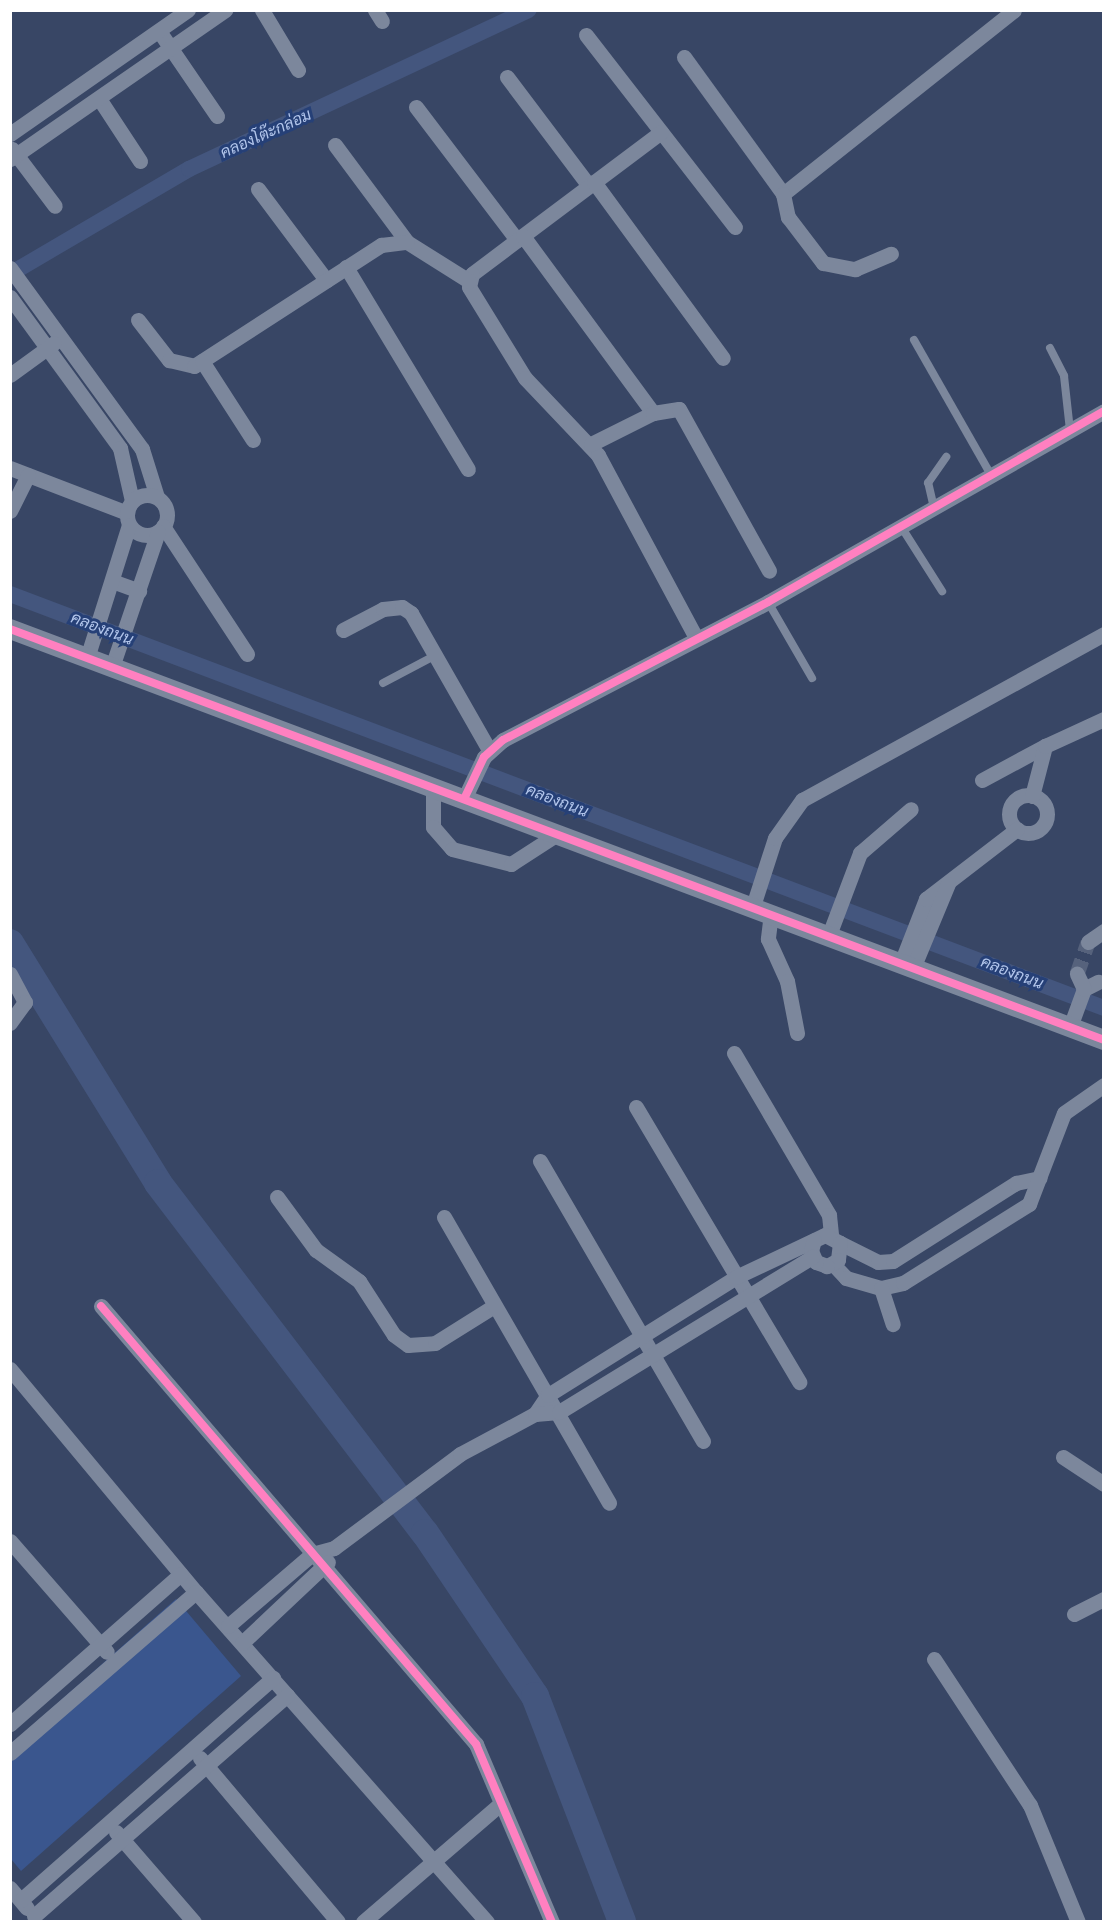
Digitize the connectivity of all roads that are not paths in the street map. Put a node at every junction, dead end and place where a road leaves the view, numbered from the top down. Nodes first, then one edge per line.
1 (188, 10) edge
2 (225, 10) edge
3 (262, 10) edge
4 (1014, 10) edge
5 (159, 31) junction
6 (586, 35) dead end
7 (172, 49) junction
8 (684, 57) dead end
9 (298, 70) dead end
10 (507, 77) dead end
11 (100, 100) junction
12 (416, 107) dead end
13 (217, 116) dead end
14 (661, 132) junction
15 (10, 135) edge
16 (335, 145) dead end
17 (13, 153) edge
18 (140, 161) dead end
19 (592, 184) junction
20 (258, 189) dead end
21 (783, 194) junction
22 (55, 206) dead end
23 (735, 227) dead end
24 (520, 238) junction
25 (407, 242) junction
26 (891, 254) dead end
27 (346, 267) junction
28 (10, 268) edge
29 (326, 280) junction
30 (469, 281) junction
31 (20, 302) edge
32 (138, 320) dead end
33 (61, 338) junction
34 (914, 340) dead end
35 (47, 347) junction
36 (1050, 348) dead end
37 (723, 358) dead end
38 (202, 361) junction
39 (10, 375) edge
40 (1104, 411) edge
41 (653, 413) junction
42 (1070, 432) junction
43 (253, 440) dead end
44 (591, 444) junction
45 (946, 457) dead end
46 (10, 468) edge
47 (468, 469) dead end
48 (28, 475) junction
49 (992, 477) junction
50 (157, 497) junction
51 (934, 510) junction
52 (10, 511) edge
53 (129, 513) junction
54 (902, 528) junction
55 (161, 529) junction
56 (769, 571) dead end
57 (112, 581) junction
58 (139, 591) junction
59 (942, 591) dead end
60 (768, 602) junction
61 (10, 629) edge
62 (343, 630) dead end
63 (1104, 634) edge
64 (696, 638) junction
65 (89, 652) junction
66 (247, 654) dead end
67 (436, 655) junction
68 (115, 660) junction
69 (812, 678) dead end
70 (383, 683) dead end
71 (1104, 719) edge
72 (1045, 746) junction
73 (486, 753) junction
74 (982, 780) dead end
75 (433, 786) junction
76 (467, 792) junction
77 (1032, 796) junction
78 (911, 808) dead end
79 (1017, 829) junction
80 (559, 833) junction
81 (754, 900) junction
82 (771, 913) junction
83 (831, 931) junction
84 (1103, 932) edge
85 (1088, 942) tunnel mouth
86 (910, 959) junction
87 (10, 974) edge
88 (1077, 974) tunnel mouth
89 (1098, 982) dead end
90 (1083, 992) junction
91 (10, 1023) edge
92 (1072, 1023) junction
93 (797, 1033) dead end
94 (1104, 1040) edge
95 (734, 1053) dead end
96 (1104, 1085) edge
97 (636, 1107) dead end
98 (540, 1161) dead end
99 (1039, 1178) junction
100 (277, 1197) dead end
101 (444, 1217) dead end
102 (835, 1239) junction
103 (814, 1240) junction
104 (812, 1257) junction
105 (833, 1264) junction
106 (736, 1277) junction
107 (881, 1288) junction
108 (748, 1298) junction
109 (101, 1306) dead end
110 (495, 1306) junction
111 (893, 1324) dead end
112 (643, 1337) junction
113 (655, 1356) junction
114 (10, 1368) edge
115 (799, 1382) dead end
116 (548, 1395) junction
117 (559, 1412) junction
118 (535, 1414) junction
119 (703, 1441) dead end
120 (1063, 1457) dead end
121 (1104, 1484) edge
122 (609, 1503) dead end
123 (10, 1541) edge
124 (334, 1548) junction
125 (312, 1554) junction
126 (324, 1570) junction
127 (181, 1574) junction
128 (196, 1592) junction
129 (1104, 1599) edge
130 (1074, 1614) dead end
131 (228, 1626) junction
132 (242, 1642) junction
133 (101, 1645) junction
134 (934, 1659) dead end
135 (115, 1662) junction
136 (273, 1678) junction
137 (287, 1695) junction
138 (13, 1718) edge
139 (31, 1735) junction
140 (192, 1749) junction
141 (10, 1753) edge
142 (206, 1764) junction
143 (499, 1805) junction
144 (107, 1824) junction
145 (122, 1839) junction
146 (433, 1862) junction
147 (10, 1888) edge
148 (21, 1900) junction
149 (36, 1919) edge
150 (194, 1922) edge
151 (338, 1922) edge
152 (363, 1922) edge
153 (487, 1922) edge
154 (552, 1922) edge
155 (1078, 1922) edge

1 - 5 street
2 - 7 street
3 - 9 street
4 - 21 street
5 - 7 street
5 - 15 street
6 - 14 street
7 - 11 street
7 - 13 street
8 - 21 street
10 - 19 street
11 - 17 street
11 - 18 street
12 - 24 street
14 - 19 street
14 - 23 street
16 - 25 street
17 - 22 street
19 - 24 street
19 - 37 street
20 - 29 street
21 - 26 street
24 - 30 street
24 - 41 street
25 - 27 street
25 - 30 street
27 - 29 street
27 - 47 street
28 - 31 street
29 - 38 street
30 - 44 street
31 - 33 street
31 - 35 street
32 - 38 street
33 - 35 street
33 - 50 street
34 - 49 lane
35 - 39 street
35 - 53 street
36 - 42 lane
38 - 43 street
40 - 42 street
41 - 44 street
41 - 56 street
42 - 49 street
44 - 64 street
45 - 51 lane
46 - 48 street
48 - 52 street
48 - 53 street
49 - 51 street
50 - 53 street
50 - 55 street
51 - 54 street
53 - 55 street
53 - 57 street
54 - 59 lane
54 - 60 street
55 - 58 street
55 - 66 street
57 - 58 street
57 - 65 street
58 - 68 street
60 - 64 street
60 - 69 lane
61 - 65 street
62 - 67 street
63 - 81 street
64 - 73 street
65 - 68 street
67 - 70 lane
67 - 73 street
68 - 75 street
71 - 72 street
72 - 74 street
72 - 77 street
73 - 76 street
75 - 76 street
75 - 80 street
76 - 80 street
77 - 79 street
77 - 79 street
78 - 83 street
79 - 86 street
80 - 81 street
81 - 82 street
82 - 83 street
82 - 93 street
83 - 86 street
84 - 85 street
86 - 92 street
87 - 91 street
88 - 90 street
89 - 90 street
90 - 92 street
92 - 94 street
95 - 102 street
96 - 99 street
97 - 106 street
98 - 112 street
99 - 102 street
99 - 107 street
100 - 110 street
101 - 110 street
102 - 103 street
102 - 105 street
103 - 104 street
103 - 106 street
104 - 105 street
104 - 108 street
105 - 107 street
106 - 108 street
106 - 112 street
107 - 111 street
108 - 113 street
108 - 115 street
109 - 125 street
110 - 116 street
112 - 113 street
112 - 116 street
113 - 117 street
113 - 119 street
114 - 127 street
116 - 117 street
116 - 118 street
117 - 118 street
117 - 122 street
118 - 124 street
120 - 121 street
123 - 133 street
124 - 125 street
124 - 126 street
125 - 126 street
125 - 131 street
126 - 132 street
126 - 143 street
127 - 128 street
127 - 133 street
128 - 131 street
128 - 135 street
129 - 130 street
131 - 132 street
132 - 136 street
133 - 135 street
133 - 138 street
134 - 155 street
135 - 139 street
136 - 137 street
136 - 140 street
137 - 142 street
137 - 146 street
138 - 139 street
139 - 141 street
140 - 142 street
140 - 144 street
142 - 145 street
142 - 151 street
143 - 146 street
143 - 154 street
144 - 145 street
144 - 148 street
145 - 149 street
145 - 150 street
146 - 152 street
146 - 153 street
147 - 148 street
148 - 149 street

